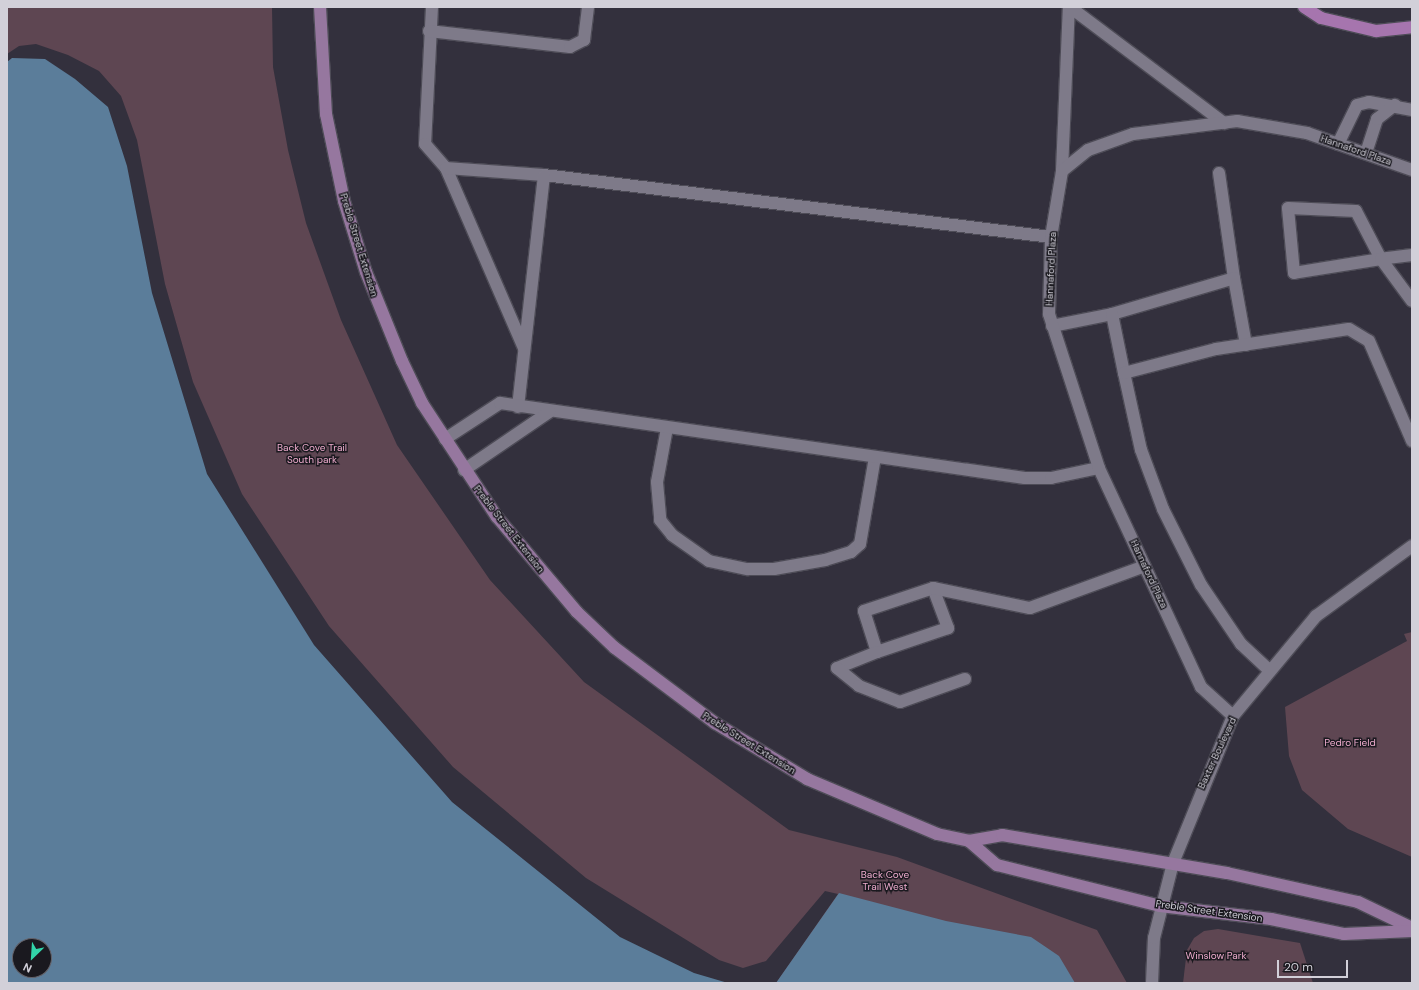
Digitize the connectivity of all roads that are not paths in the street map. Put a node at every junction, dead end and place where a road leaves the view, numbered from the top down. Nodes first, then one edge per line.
1 (320, 7) edge
2 (432, 7) edge
3 (588, 7) edge
4 (1069, 7) edge
5 (1304, 7) edge
6 (1412, 27) edge
7 (429, 31) junction
8 (1395, 105) junction
9 (1412, 110) edge
10 (1224, 122) junction
11 (1338, 144) junction
12 (1366, 152) junction
13 (446, 168) junction
14 (1412, 170) edge
15 (1062, 171) junction
16 (1219, 173) dead end
17 (544, 175) junction
18 (1051, 237) junction
19 (1412, 255) edge
20 (1381, 259) junction
21 (1234, 278) junction
22 (1412, 301) edge
23 (1112, 314) junction
24 (1052, 326) junction
25 (1246, 345) junction
26 (524, 348) junction
27 (1124, 372) junction
28 (518, 407) junction
29 (549, 412) junction
30 (667, 428) junction
31 (445, 439) junction
32 (1412, 441) edge
33 (875, 457) junction
34 (1099, 468) junction
35 (464, 470) junction
36 (1412, 546) edge
37 (1145, 566) junction
38 (933, 588) junction
39 (877, 652) junction
40 (1269, 670) junction
41 (965, 679) dead end
42 (1232, 716) junction
43 (970, 841) junction
44 (1173, 863) junction
45 (1160, 906) junction
46 (1412, 928) edge
47 (1412, 931) edge
48 (1152, 983) edge

1 - 31 main road, Preble Street Extension
2 - 7 street
3 - 7 street
4 - 10 street
4 - 15 street
5 - 6 highway
7 - 13 street
8 - 9 street
8 - 11 street
8 - 12 street
10 - 11 street, Hannaford Plaza
10 - 15 street, Hannaford Plaza
11 - 12 street, Hannaford Plaza
12 - 14 street, Hannaford Plaza
13 - 17 street
13 - 26 street
15 - 18 street, Hannaford Plaza
16 - 21 street
17 - 18 street
17 - 26 street
18 - 24 street, Hannaford Plaza
19 - 20 street
20 - 20 street
20 - 22 street
21 - 23 street
21 - 25 street
23 - 24 street
23 - 27 street
24 - 34 street, Hannaford Plaza
25 - 27 street
25 - 32 street
26 - 28 street
27 - 40 street
28 - 29 street
28 - 31 street
29 - 30 street
29 - 35 street
30 - 33 street
30 - 33 street
31 - 35 main road, Preble Street Extension
33 - 34 street
34 - 37 street, Hannaford Plaza
35 - 43 main road, Preble Street Extension
36 - 40 street, Baxter Boulevard
37 - 38 street
37 - 42 street, Hannaford Plaza
38 - 39 street
38 - 39 street
39 - 41 street
40 - 42 street, Baxter Boulevard
42 - 44 street, Baxter Boulevard
43 - 44 main road, Preble Street Extension
43 - 45 main road, Preble Street Extension
44 - 45 street, Baxter Boulevard
44 - 46 main road, Preble Street Extension
45 - 47 main road, Preble Street Extension
45 - 48 street, Baxter Boulevard

